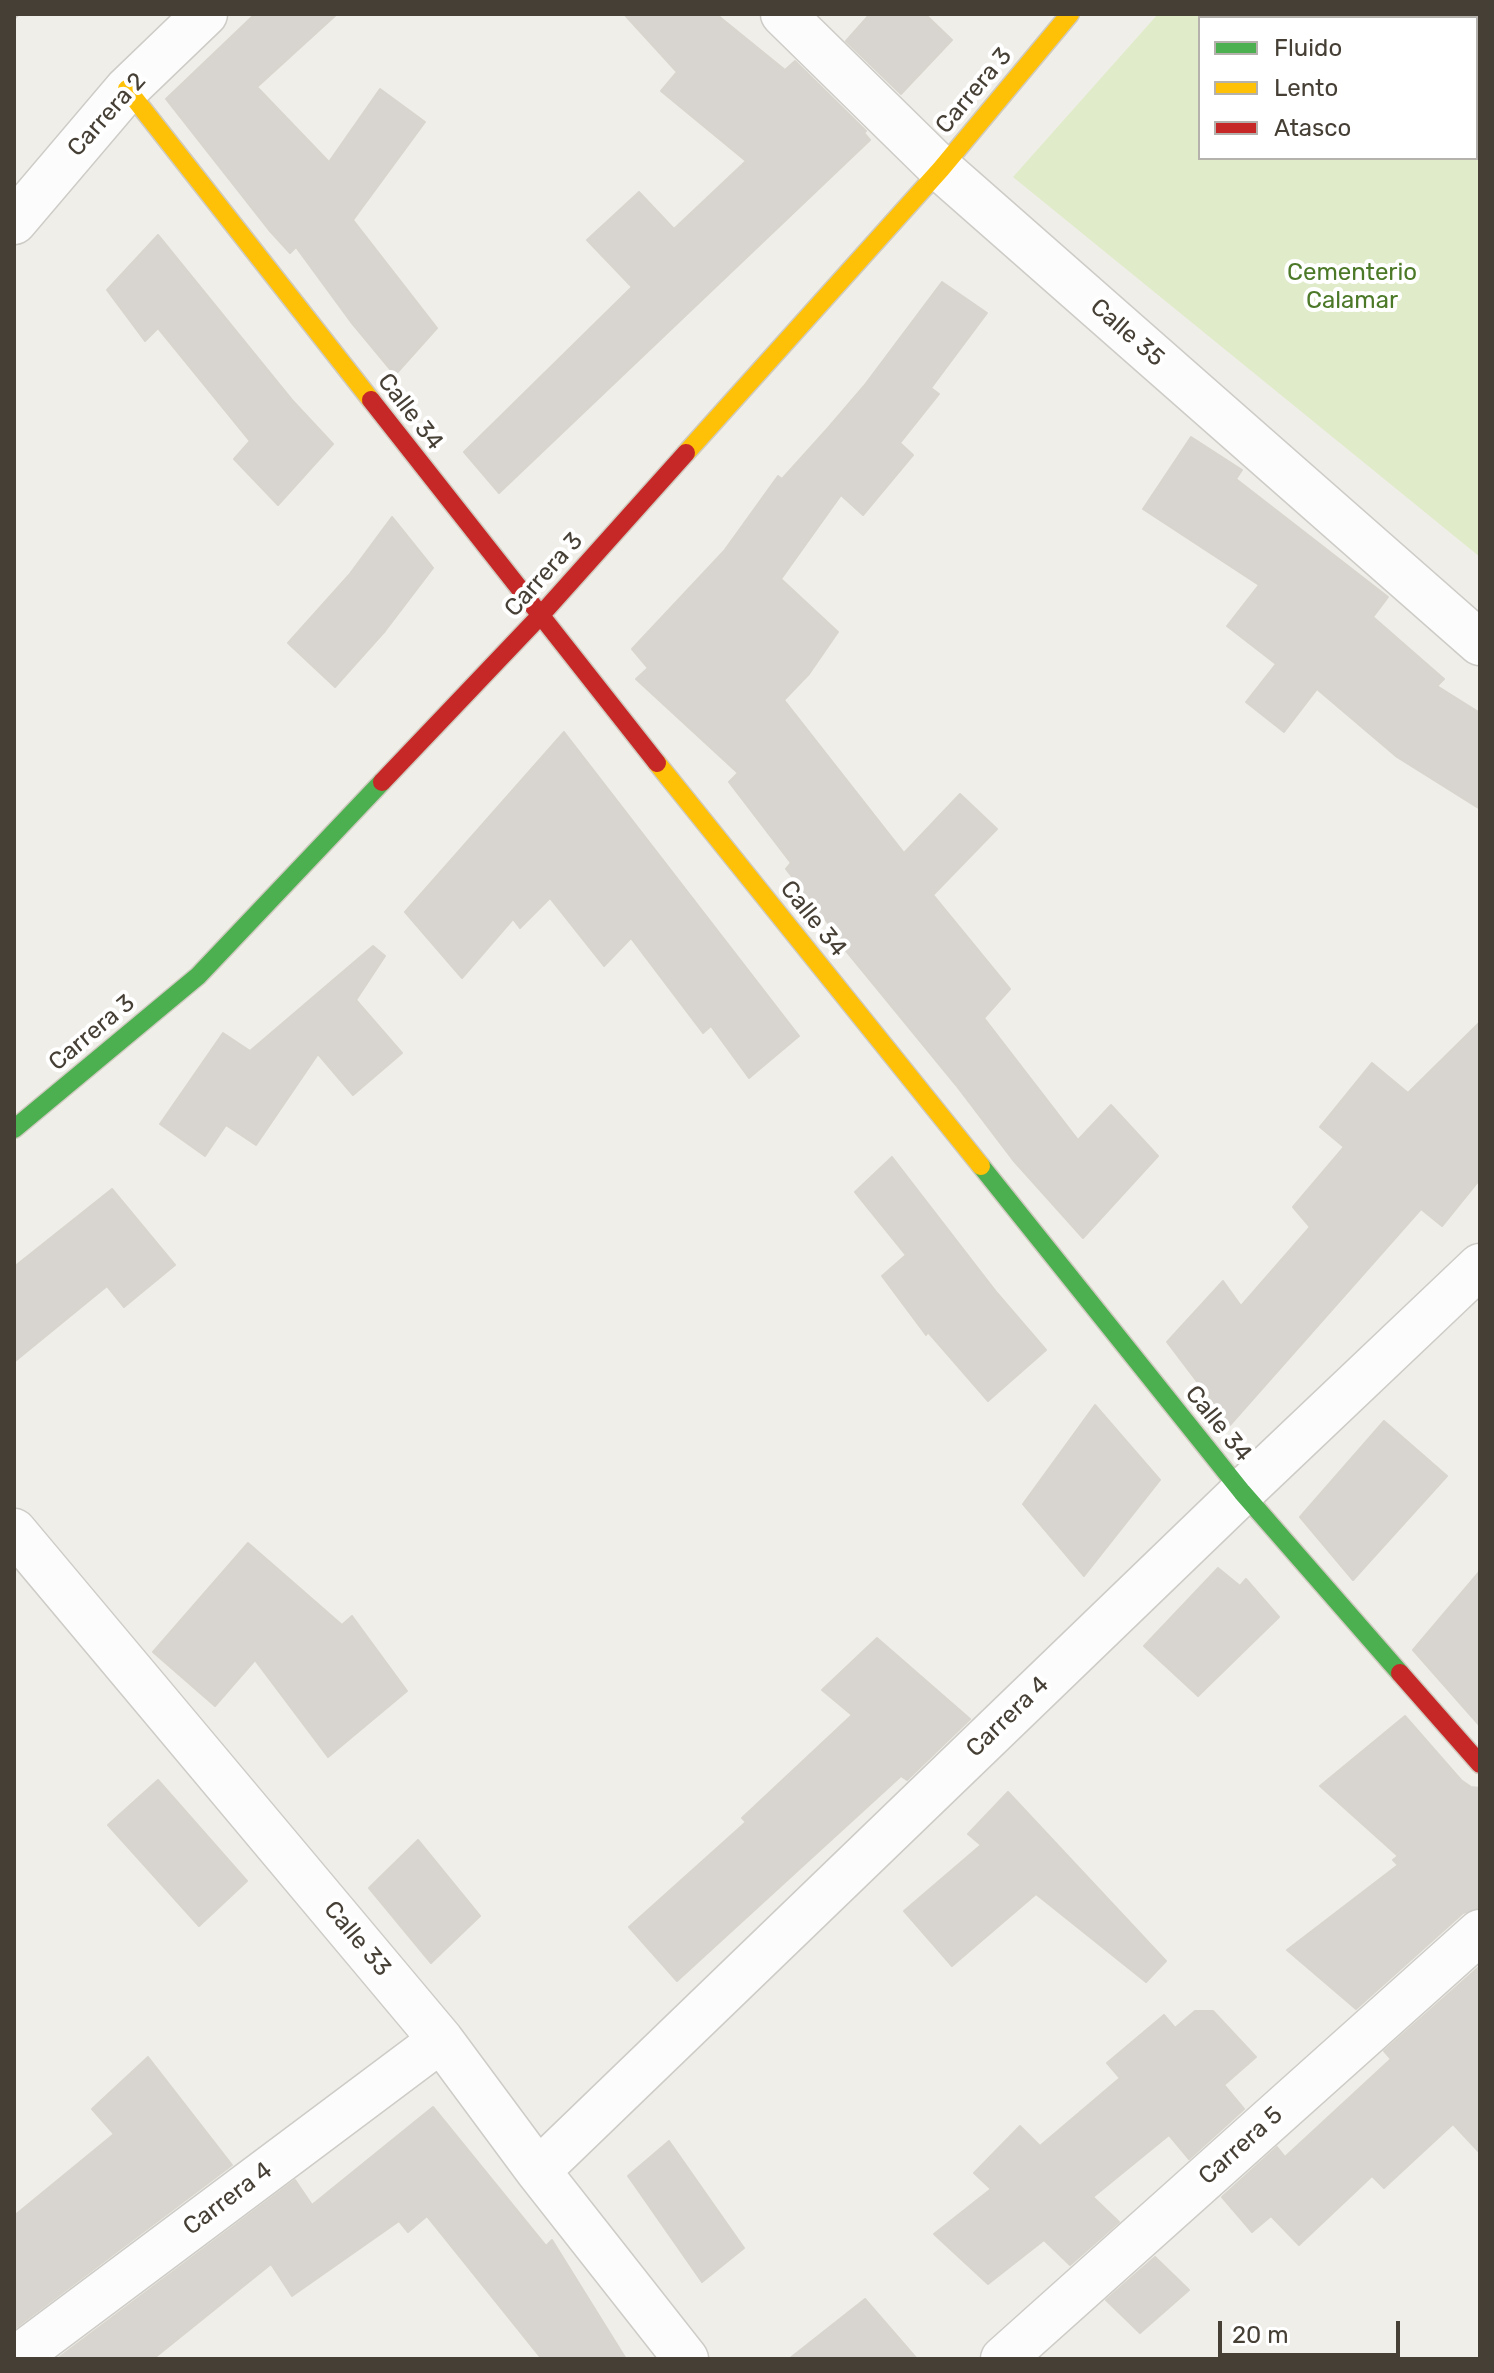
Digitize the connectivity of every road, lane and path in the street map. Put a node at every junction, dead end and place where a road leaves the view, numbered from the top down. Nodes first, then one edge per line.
1 (205, 14) edge
2 (783, 14) edge
3 (1070, 14) edge
4 (127, 89) junction
5 (941, 169) junction
6 (14, 222) edge
7 (540, 616) junction
8 (1480, 643) edge
9 (14, 1129) edge
10 (1480, 1266) edge
11 (1242, 1492) junction
12 (14, 1531) edge
13 (1480, 1764) edge
14 (1480, 1932) edge
15 (441, 2040) junction
16 (538, 2171) junction
17 (15, 2359) edge
18 (686, 2359) edge
19 (1003, 2359) edge

1 - 4 street, Carrera 2
2 - 5 street, Calle 35
3 - 5 street, Carrera 3
4 - 6 street, Carrera 2
4 - 7 street, Calle 34
5 - 7 street, Carrera 3
5 - 8 street, Calle 35
7 - 9 street, Carrera 3
7 - 11 street, Calle 34
10 - 11 street, Carrera 4
11 - 13 street, Calle 34
11 - 16 street, Carrera 4
12 - 15 street, Calle 33
14 - 19 street, Carrera 5
15 - 16 street, Calle 33
15 - 17 street, Carrera 4
16 - 18 street, Calle 33

